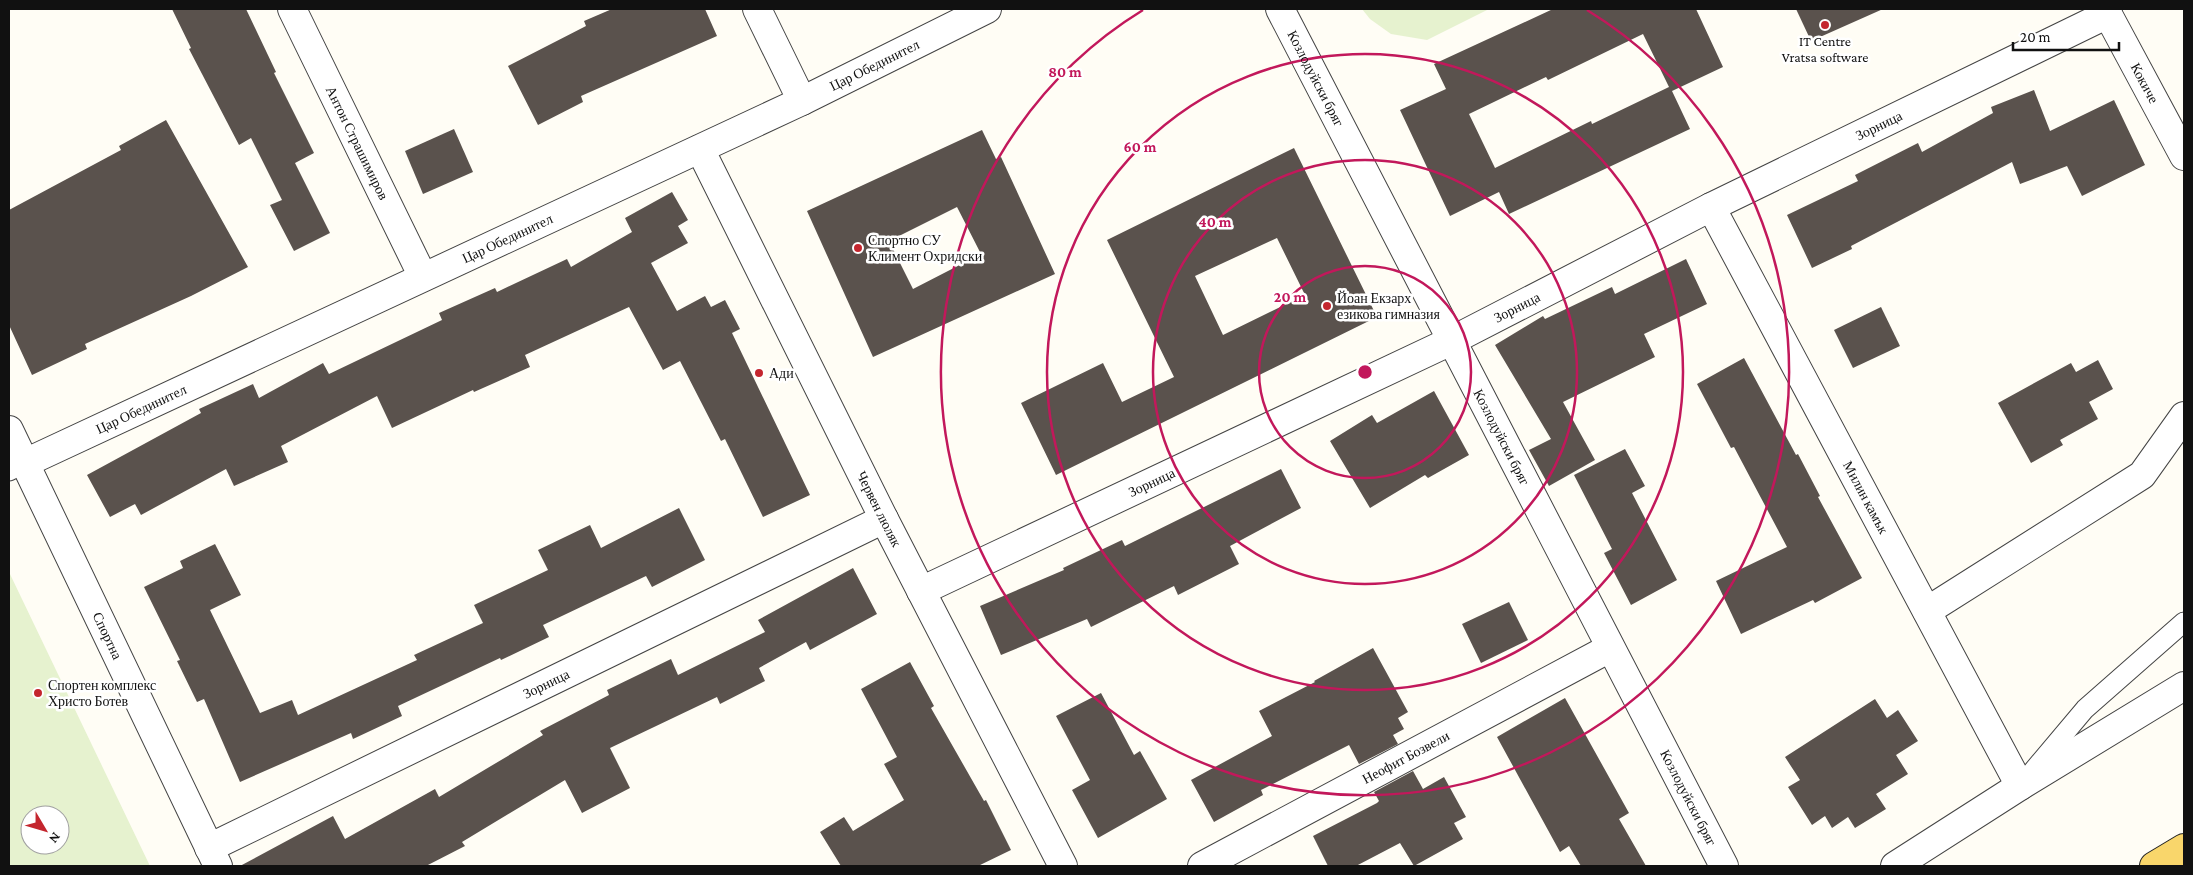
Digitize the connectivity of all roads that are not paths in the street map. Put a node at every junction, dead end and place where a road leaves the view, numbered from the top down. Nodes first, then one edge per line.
1 (292, 9) edge
2 (757, 9) edge
3 (987, 9) edge
4 (1280, 9) edge
5 (2107, 11) edge
6 (802, 101) junction
7 (700, 149) junction
8 (2184, 156) edge
9 (1712, 207) junction
10 (422, 277) junction
11 (1451, 341) junction
12 (2184, 416) edge
13 (9, 430) edge
14 (17, 467) edge
15 (884, 519) junction
16 (921, 591) junction
17 (1927, 611) junction
18 (2184, 622) edge
19 (1610, 648) junction
20 (2184, 686) edge
21 (2020, 786) junction
22 (2184, 848) edge
23 (213, 857) edge
24 (1063, 866) edge
25 (1202, 866) edge
26 (1724, 866) edge
27 (1894, 866) edge
28 (2154, 866) edge

1 - 10 street, Антон Страшимиров
2 - 6 street
3 - 6 street, Цар Обединител
4 - 11 street, Козлодуйски бряг
5 - 8 street, Кокиче
5 - 9 street, Зорница
6 - 7 street, Цар Обединител
7 - 10 street, Цар Обединител
7 - 15 street, Червен люляк
9 - 11 street, Зорница
9 - 17 street, Милин камък
10 - 14 street, Цар Обединител
11 - 16 street, Зорница
11 - 19 street, Козлодуйски бряг
12 - 17 street
13 - 14 street, Спортна
14 - 23 street, Спортна
15 - 16 street, Червен люляк
15 - 23 street, Зорница
16 - 24 street, Червен люляк
17 - 21 street, Милин камък
18 - 21 lane
19 - 25 street, Неофит Бозвели
19 - 26 street, Козлодуйски бряг
20 - 21 street
21 - 27 street
22 - 28 main road

